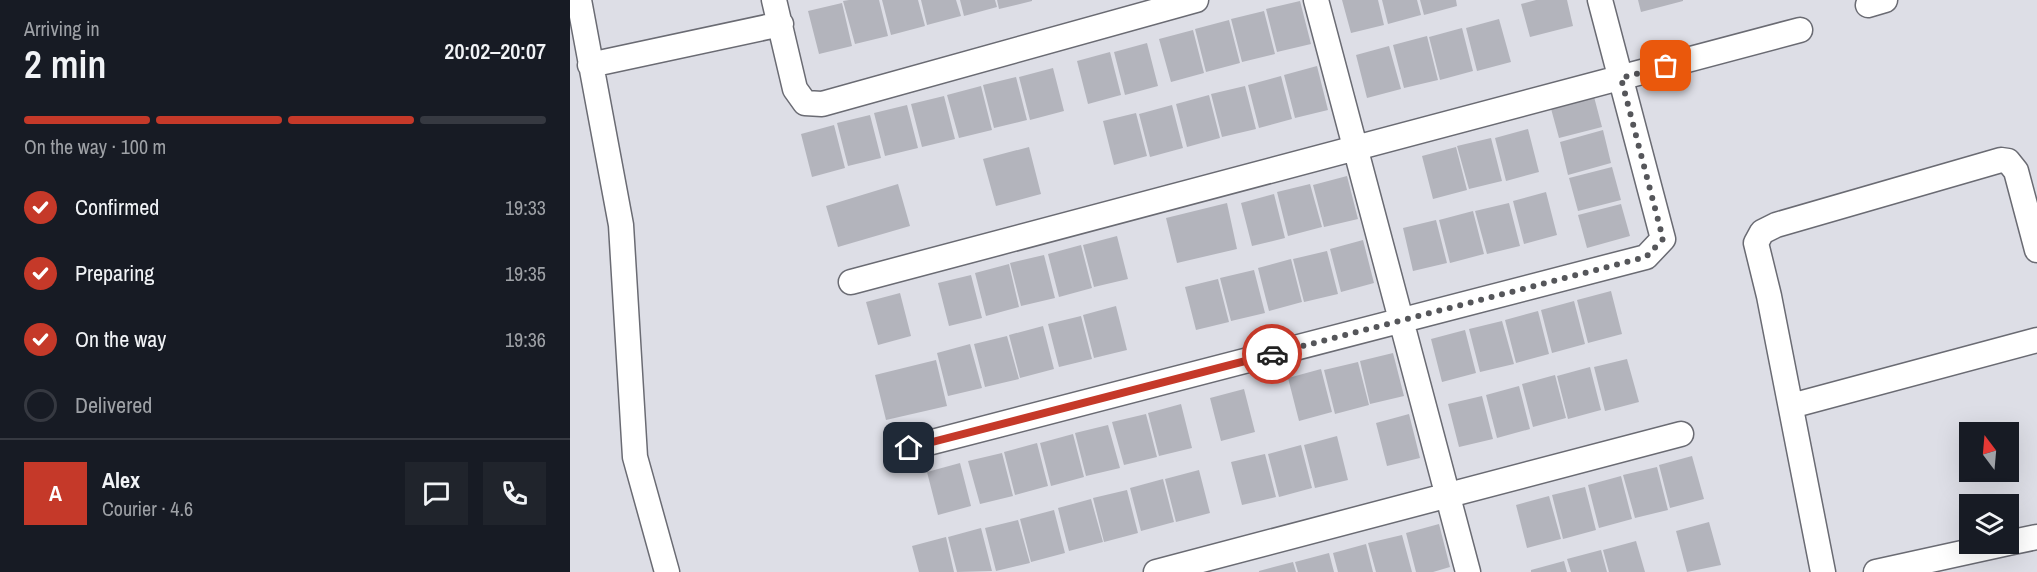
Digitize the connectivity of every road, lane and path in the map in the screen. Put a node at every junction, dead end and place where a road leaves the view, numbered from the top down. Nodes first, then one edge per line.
1 (579, 0) edge
2 (774, 0) edge
3 (1196, 0) edge
4 (1316, 0) edge
5 (1600, 0) edge
6 (781, 24) junction
7 (1800, 30) dead end
8 (590, 65) junction
9 (1621, 78) junction
10 (1356, 148) junction
11 (2037, 250) edge
12 (851, 282) dead end
13 (1402, 320) junction
14 (2037, 340) edge
15 (1791, 406) junction
16 (1681, 434) dead end
17 (909, 448) dead end
18 (1448, 495) junction
19 (2037, 537) edge
20 (2019, 541) edge
21 (1959, 554) edge
22 (667, 572) edge
23 (1156, 572) edge
24 (1468, 572) edge
25 (1823, 572) edge
26 (1875, 572) edge

1 - 8 street
2 - 6 street
3 - 6 street
4 - 10 street
5 - 9 street
6 - 8 street
7 - 9 street
8 - 22 street
9 - 10 street
9 - 13 street
10 - 12 street
10 - 13 street
11 - 15 street
13 - 17 street
13 - 18 street
14 - 15 street
15 - 25 street
16 - 18 street
18 - 23 street
18 - 24 street
19 - 20 street
21 - 26 street

